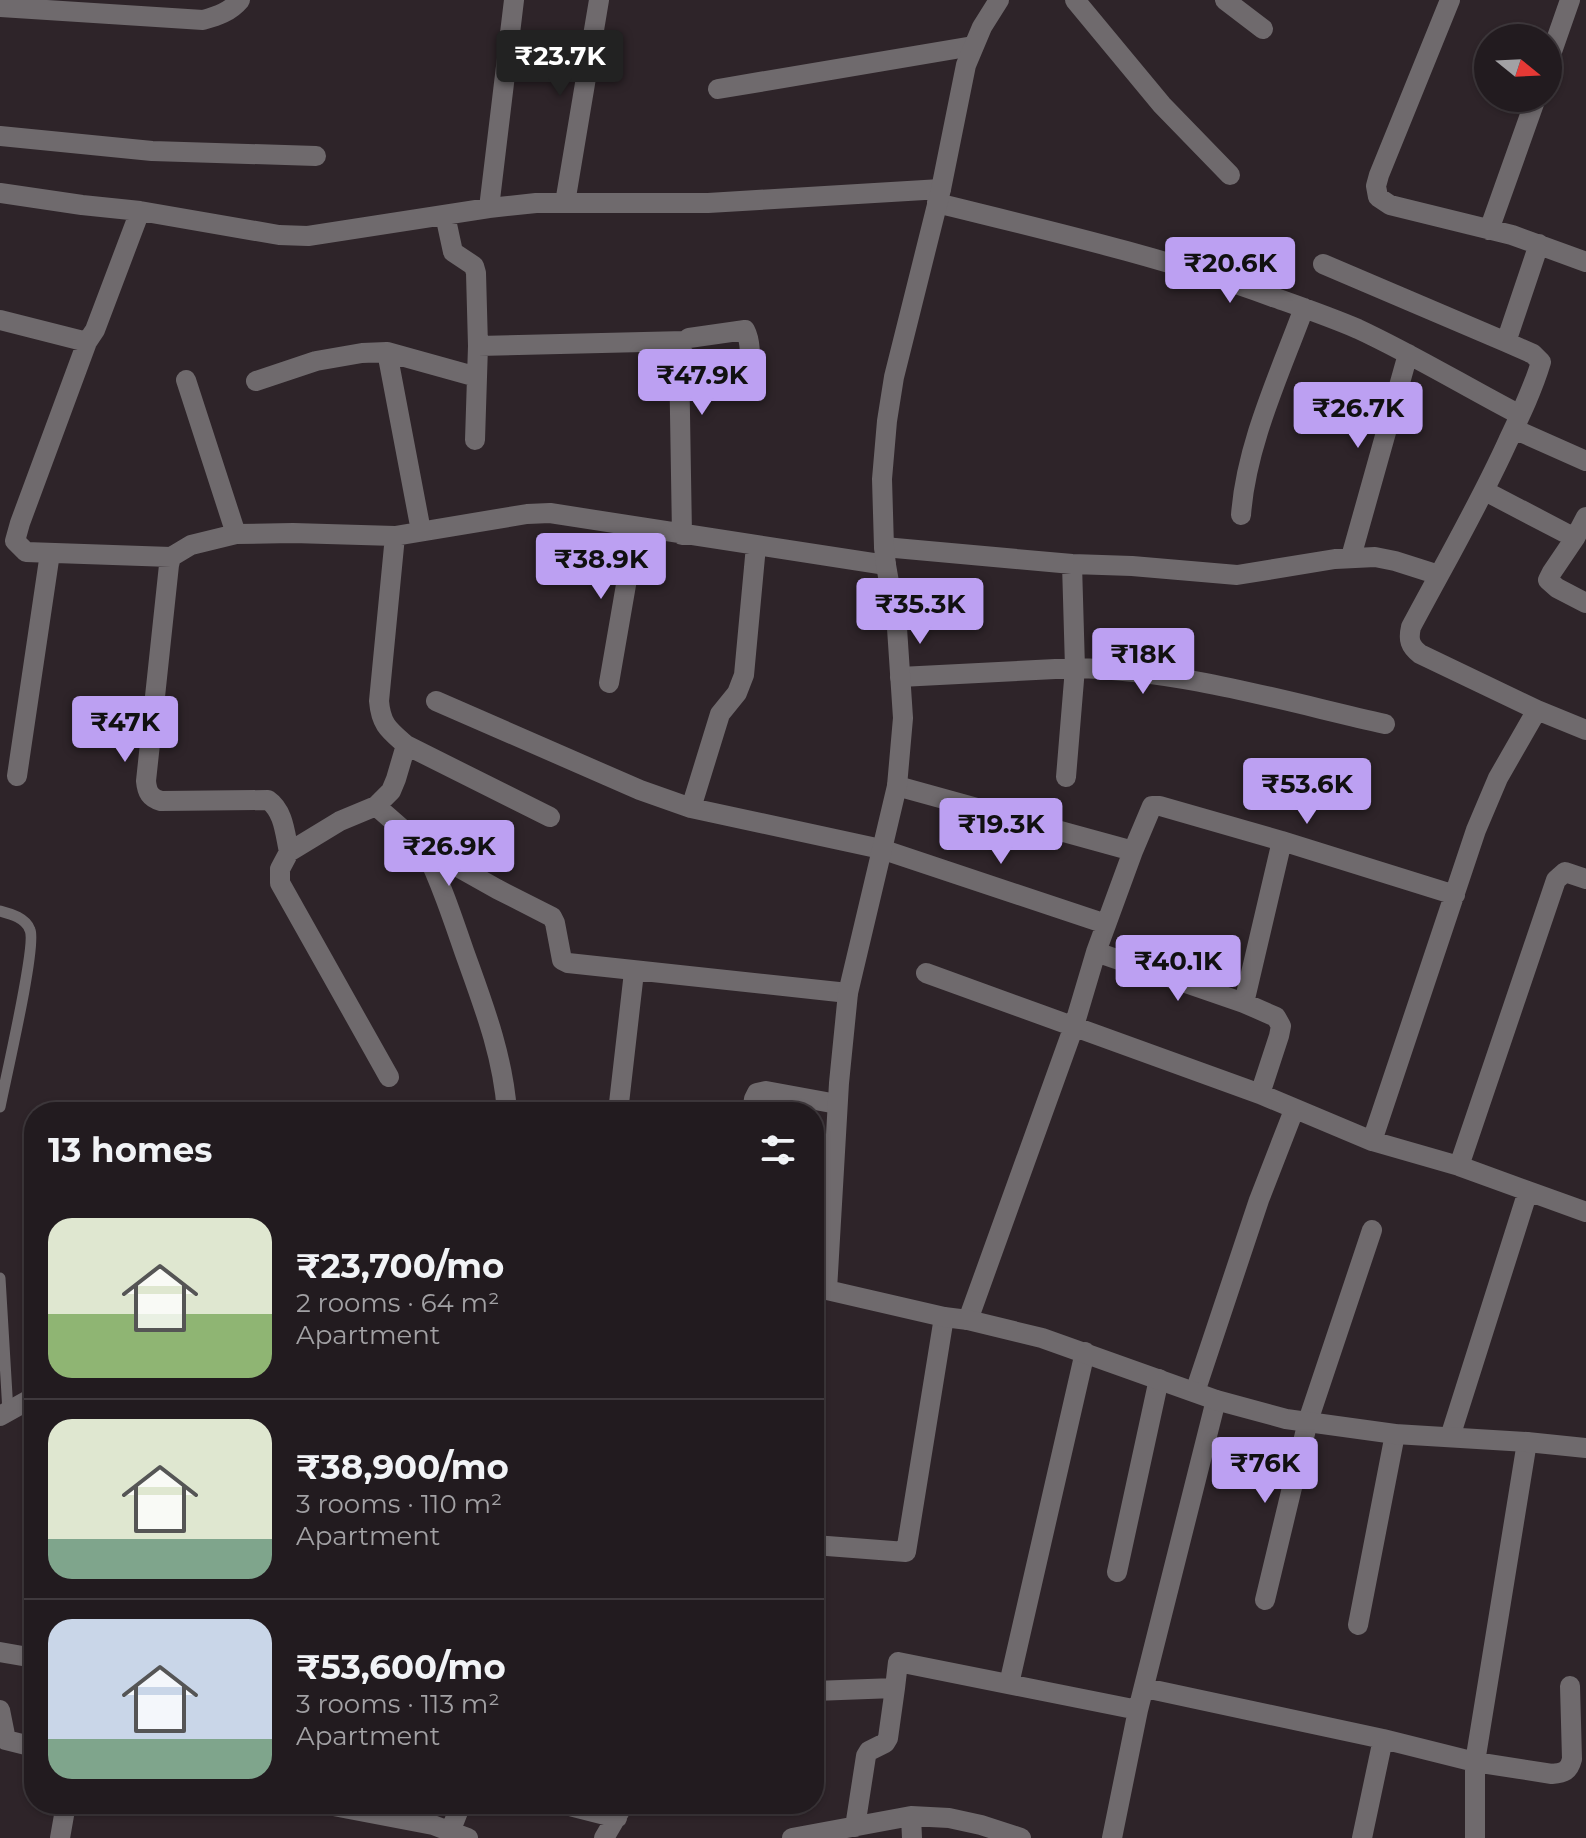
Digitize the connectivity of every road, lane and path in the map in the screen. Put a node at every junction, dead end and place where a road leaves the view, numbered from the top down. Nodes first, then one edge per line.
1 (240, 0) edge
2 (514, 0) edge
3 (599, 0) edge
4 (999, 0) edge
5 (1075, 0) edge
6 (1225, 0) edge
7 (1450, 0) edge
8 (1570, 0) edge
9 (0, 7) edge
10 (1562, 24) edge
11 (1263, 29) dead end
12 (973, 46) junction
13 (718, 89) dead end
14 (1531, 112) edge
15 (0, 136) edge
16 (316, 156) dead end
17 (1230, 175) dead end
18 (0, 193) edge
19 (939, 196) junction
20 (565, 203) junction
21 (489, 208) junction
22 (140, 211) junction
23 (445, 215) junction
24 (1489, 230) junction
25 (1539, 244) junction
26 (1586, 262) edge
27 (1323, 264) dead end
28 (1304, 308) junction
29 (0, 320) edge
30 (685, 341) junction
31 (87, 342) junction
32 (1506, 342) junction
33 (478, 346) junction
34 (387, 352) junction
35 (1408, 354) junction
36 (477, 377) junction
37 (186, 380) dead end
38 (256, 381) dead end
39 (749, 386) dead end
40 (1517, 422) junction
41 (475, 440) dead end
42 (1586, 461) edge
43 (1485, 491) junction
44 (1241, 515) dead end
45 (1586, 517) edge
46 (636, 527) junction
47 (421, 531) junction
48 (236, 534) junction
49 (682, 535) junction
50 (395, 536) junction
51 (1575, 538) junction
52 (756, 546) junction
53 (50, 553) junction
54 (174, 555) junction
55 (885, 556) junction
56 (1351, 557) junction
57 (1072, 564) junction
58 (1439, 575) junction
59 (1586, 603) edge
60 (1075, 668) junction
61 (900, 677) junction
62 (609, 683) dead end
63 (436, 701) dead end
64 (1537, 710) junction
65 (1385, 724) dead end
66 (1586, 730) edge
67 (406, 745) junction
68 (17, 776) dead end
69 (1066, 777) dead end
70 (897, 786) junction
71 (376, 806) junction
72 (691, 808) junction
73 (550, 817) dead end
74 (1282, 841) junction
75 (424, 848) junction
76 (881, 849) junction
77 (1133, 851) junction
78 (289, 852) junction
79 (1586, 879) edge
80 (1455, 895) junction
81 (0, 911) edge
82 (1106, 924) junction
83 (1096, 952) junction
84 (634, 972) junction
85 (926, 973) dead end
86 (848, 993) junction
87 (1244, 1003) junction
88 (1074, 1026) junction
89 (389, 1077) dead end
90 (1260, 1094) junction
91 (506, 1102) edge
92 (619, 1102) edge
93 (754, 1102) edge
94 (837, 1104) junction
95 (0, 1107) edge
96 (1294, 1110) junction
97 (1372, 1141) junction
98 (1459, 1166) junction
99 (1528, 1191) junction
100 (1586, 1212) edge
101 (1372, 1230) dead end
102 (824, 1245) edge
103 (0, 1278) edge
104 (824, 1289) edge
105 (944, 1317) junction
106 (968, 1320) junction
107 (1085, 1352) junction
108 (1159, 1379) junction
109 (1195, 1392) junction
110 (1216, 1400) junction
111 (24, 1403) edge
112 (4, 1414) edge
113 (1308, 1421) junction
114 (1395, 1434) junction
115 (1450, 1437) junction
116 (1527, 1442) junction
117 (1586, 1448) edge
118 (824, 1546) edge
119 (1117, 1572) dead end
120 (1265, 1600) dead end
121 (1358, 1625) dead end
122 (0, 1652) edge
123 (24, 1656) edge
124 (1009, 1684) junction
125 (1570, 1686) dead end
126 (895, 1688) junction
127 (1145, 1688) junction
128 (824, 1691) edge
129 (0, 1710) edge
130 (1138, 1710) junction
131 (3, 1739) edge
132 (1383, 1739) junction
133 (24, 1744) edge
134 (1475, 1762) junction
135 (64, 1814) edge
136 (365, 1814) edge
137 (455, 1814) edge
138 (618, 1814) edge
139 (911, 1816) junction
140 (849, 1831) edge
141 (444, 1833) edge
142 (60, 1838) edge
143 (604, 1838) edge
144 (792, 1838) edge
145 (912, 1838) edge
146 (1021, 1838) edge
147 (1112, 1838) edge
148 (1362, 1838) edge
149 (1475, 1838) edge

1 - 9 street
2 - 21 street
3 - 20 street
4 - 12 street
5 - 17 street
6 - 11 street
7 - 24 street
8 - 10 street
12 - 13 street
12 - 19 street
14 - 24 street
15 - 16 street
18 - 22 street
19 - 20 street
19 - 28 street
19 - 55 street
20 - 21 street
21 - 23 street
22 - 23 street
22 - 31 street
23 - 33 street
24 - 25 street
25 - 26 street
25 - 32 street
27 - 32 street
28 - 35 street
28 - 44 street
29 - 31 street
30 - 33 street
30 - 39 street
30 - 49 street
31 - 53 street
32 - 40 street
33 - 36 street
34 - 36 street
34 - 38 street
34 - 47 street
35 - 40 street
35 - 56 street
36 - 41 street
37 - 48 street
40 - 42 street
40 - 43 street
43 - 51 street
43 - 58 street
45 - 51 street
46 - 47 street
46 - 49 street
46 - 62 street
47 - 50 street
48 - 50 street
48 - 54 street
49 - 52 street
50 - 67 street
51 - 59 street
52 - 55 street
52 - 72 street
53 - 54 street
53 - 68 street
54 - 78 street
55 - 57 street
55 - 61 street
56 - 57 street
56 - 58 street
57 - 60 street
58 - 64 street
60 - 61 street
60 - 65 street
60 - 69 street
61 - 70 street
63 - 72 street
64 - 66 street
64 - 80 street
67 - 71 street
67 - 73 street
70 - 76 street
70 - 77 street
71 - 75 street
71 - 78 street
72 - 76 street
74 - 77 street
74 - 80 street
74 - 87 street
75 - 84 street
75 - 91 street
76 - 82 street
76 - 86 street
77 - 82 street
78 - 89 street
79 - 98 street
80 - 97 street
81 - 95 lane
82 - 83 street
83 - 87 street
83 - 88 street
84 - 86 street
84 - 92 street
85 - 88 street
86 - 94 street
87 - 90 street
88 - 90 street
88 - 106 street
90 - 96 street
93 - 94 street
94 - 102 street
96 - 97 street
96 - 109 street
97 - 98 street
98 - 99 street
99 - 100 street
99 - 115 street
101 - 113 street
103 - 112 lane
104 - 105 street
105 - 106 street
105 - 118 street
106 - 107 street
107 - 108 street
107 - 124 street
108 - 109 street
108 - 119 street
109 - 110 street
110 - 113 street
110 - 127 street
111 - 112 street
113 - 114 street
113 - 120 street
114 - 115 street
114 - 121 street
115 - 116 street
116 - 117 street
116 - 134 street
122 - 123 street
124 - 126 street
124 - 130 street
125 - 134 street
126 - 128 street
126 - 140 street
127 - 130 street
127 - 132 street
129 - 131 street
130 - 147 street
131 - 133 street
132 - 134 street
132 - 148 street
134 - 149 street
135 - 142 street
136 - 141 street
137 - 141 street
138 - 143 street
139 - 140 street
139 - 145 street
139 - 146 street
140 - 144 street

